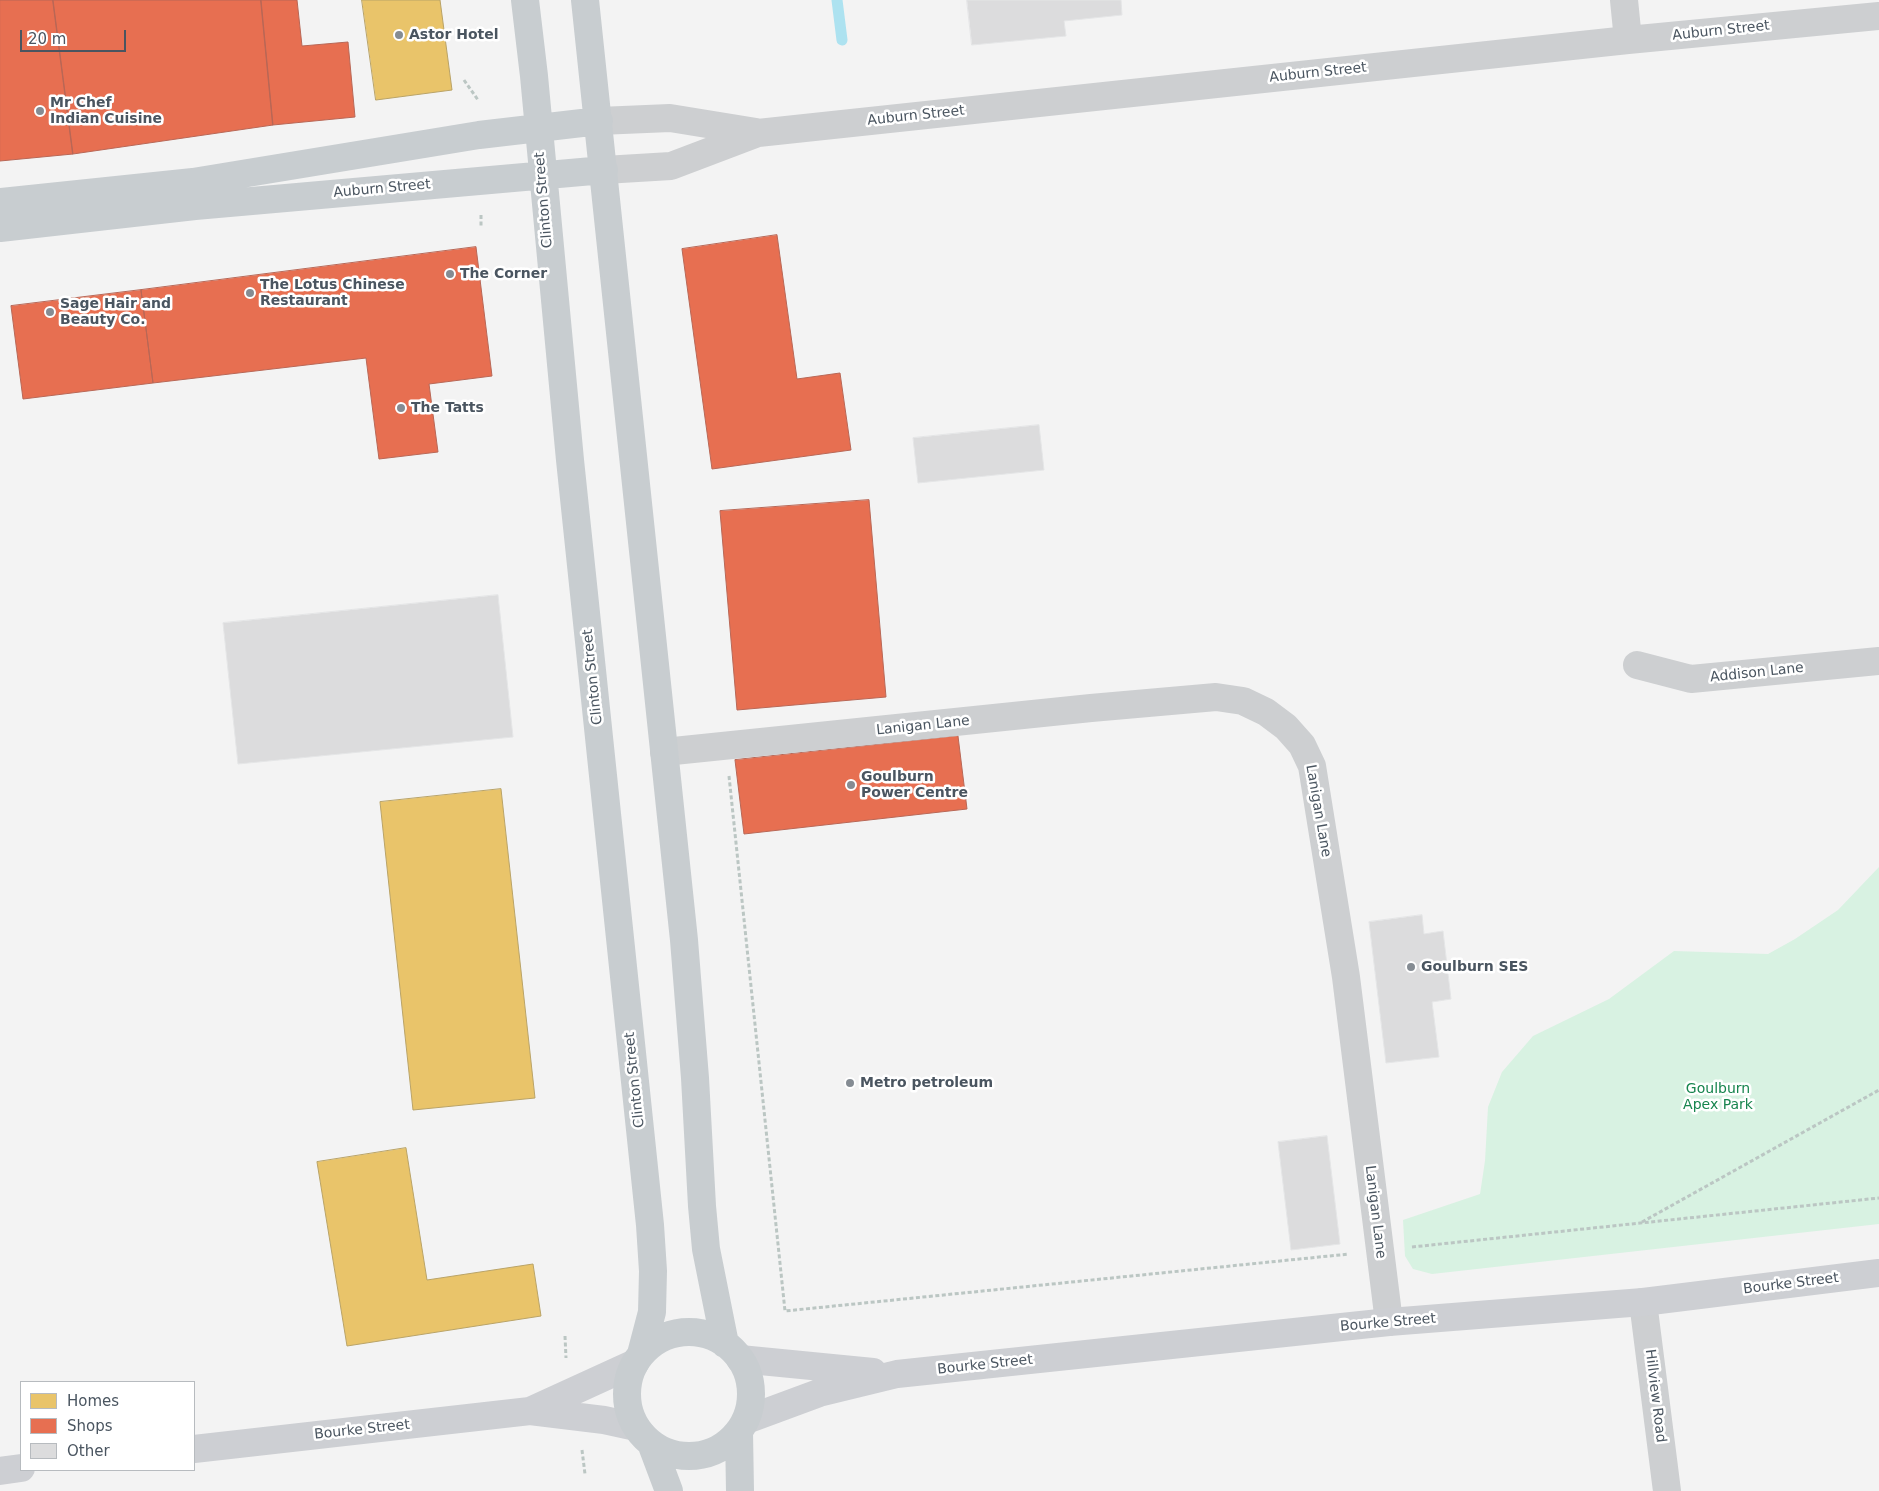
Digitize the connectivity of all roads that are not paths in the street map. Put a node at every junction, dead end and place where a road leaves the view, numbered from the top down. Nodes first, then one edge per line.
1 (525, 0) edge
2 (585, 0) edge
3 (1624, 0) edge
4 (1879, 16) edge
5 (1628, 40) junction
6 (599, 121) junction
7 (538, 127) junction
8 (758, 133) junction
9 (604, 170) junction
10 (542, 175) junction
11 (0, 202) edge
12 (0, 228) edge
13 (1879, 660) edge
14 (1637, 665) dead end
15 (664, 752) junction
16 (1879, 1273) edge
17 (1643, 1302) junction
18 (1389, 1322) junction
19 (733, 1351) junction
20 (638, 1358) junction
21 (897, 1374) junction
22 (530, 1410) junction
23 (742, 1426) junction
24 (644, 1435) junction
25 (195, 1449) edge
26 (20, 1468) edge
27 (0, 1471) edge
28 (669, 1491) edge
29 (740, 1491) edge
30 (1667, 1491) edge

1 - 7 main road, Clinton Street
2 - 6 main road
3 - 5 street
4 - 5 street, Auburn Street
5 - 8 street, Auburn Street
6 - 7 main road, Auburn Street
6 - 8 street, Auburn Street
6 - 9 main road
7 - 10 main road, Clinton Street
7 - 11 main road, Auburn Street
8 - 9 street, Auburn Street
9 - 10 main road, Auburn Street
9 - 15 main road
10 - 12 main road, Auburn Street
10 - 20 main road, Clinton Street
13 - 14 street, Addison Lane
15 - 18 street, Lanigan Lane
15 - 19 main road
16 - 17 street, Bourke Street
17 - 18 street, Bourke Street
17 - 30 street, Hillview Road
18 - 21 street, Bourke Street
19 - 20 main road
19 - 21 street, Bourke Street
19 - 23 main road
20 - 22 street, Bourke Street
20 - 24 main road
21 - 23 street, Bourke Street
22 - 24 street, Bourke Street
22 - 25 street, Bourke Street
23 - 24 main road
23 - 29 main road
24 - 28 main road
26 - 27 street

